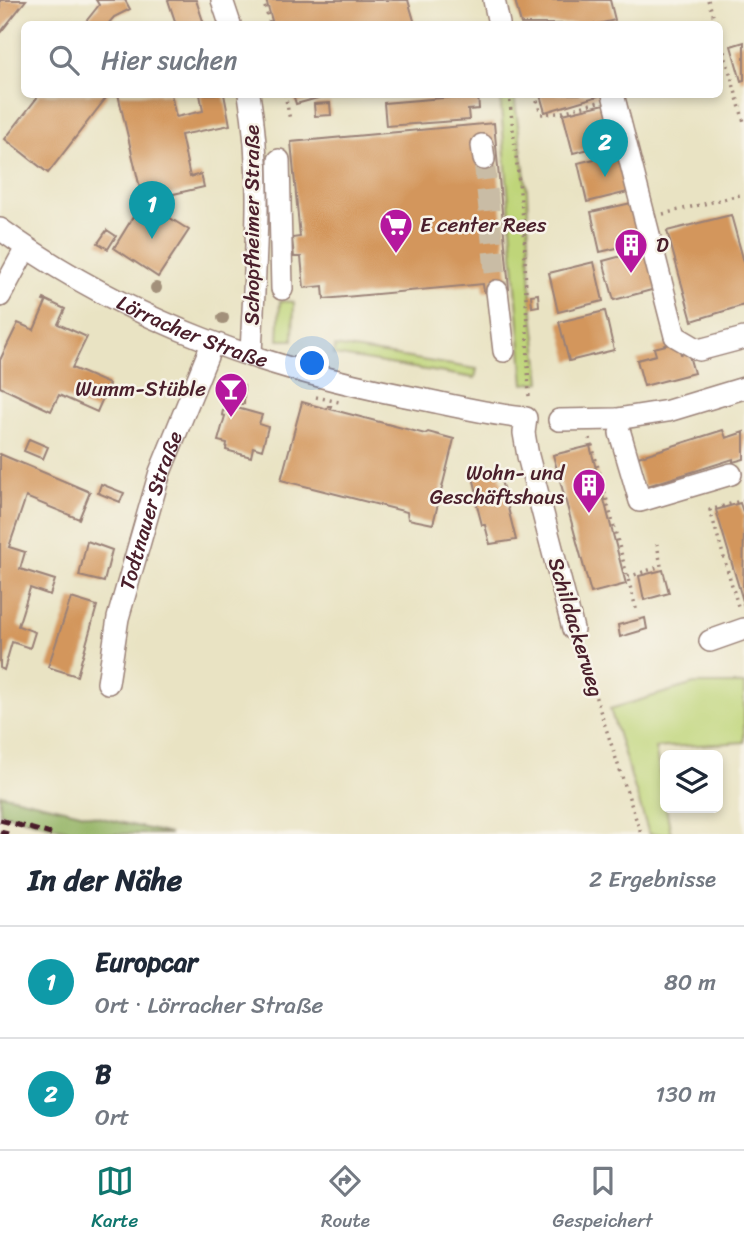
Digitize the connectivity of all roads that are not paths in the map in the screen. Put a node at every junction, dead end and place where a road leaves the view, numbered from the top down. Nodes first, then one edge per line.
1 (222, 0) edge
2 (494, 0) edge
3 (229, 21) edge
4 (498, 21) edge
5 (249, 98) edge
6 (614, 98) edge
7 (257, 160) junction
8 (0, 229) edge
9 (26, 248) junction
10 (282, 289) dead end
11 (497, 291) tunnel mouth
12 (0, 296) edge
13 (744, 338) edge
14 (212, 344) junction
15 (504, 351) dead end
16 (251, 356) junction
17 (744, 388) edge
18 (531, 408) joint
19 (559, 420) dead end
20 (620, 433) dead end
21 (731, 474) dead end
22 (572, 629) road end
23 (744, 629) edge
24 (710, 641) dead end
25 (108, 683) dead end

1 - 3 street
2 - 4 street
5 - 7 street, Schopfheimer Straße
6 - 13 street
7 - 10 street
7 - 16 street, Schopfheimer Straße
8 - 9 street, Lörracher Straße
9 - 12 street
9 - 14 street, Lörracher Straße
11 - 15 street
14 - 16 street, Lörracher Straße
14 - 25 street, Todtnauer Straße
16 - 18 street, Lörracher Straße
17 - 19 street
18 - 22 street, Schildackerweg
20 - 21 street
23 - 24 street

